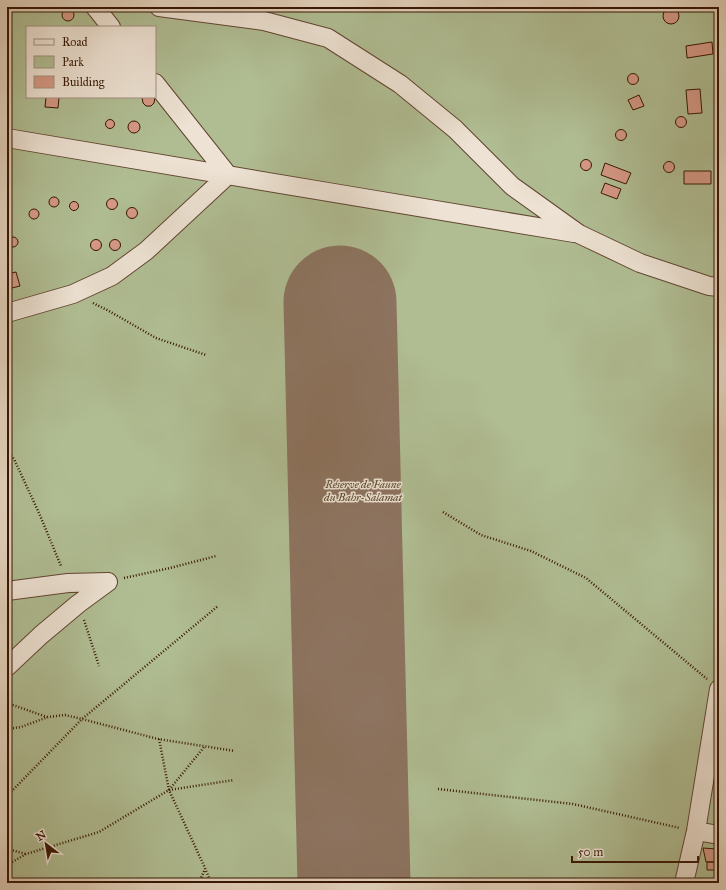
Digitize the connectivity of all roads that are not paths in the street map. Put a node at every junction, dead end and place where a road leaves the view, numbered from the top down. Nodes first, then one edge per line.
1 (95, 7) edge
2 (159, 7) edge
3 (110, 26) edge
4 (156, 84) edge
5 (7, 138) edge
6 (228, 175) junction
7 (579, 234) junction
8 (719, 287) edge
9 (7, 313) edge
10 (7, 592) edge
11 (7, 667) edge
12 (719, 689) edge
13 (696, 831) junction
14 (719, 835) edge
15 (684, 883) edge

1 - 3 street
2 - 7 street
4 - 6 street
5 - 6 street
6 - 7 street
6 - 9 street
7 - 8 street
10 - 11 street
12 - 13 street
13 - 14 street
13 - 15 street

